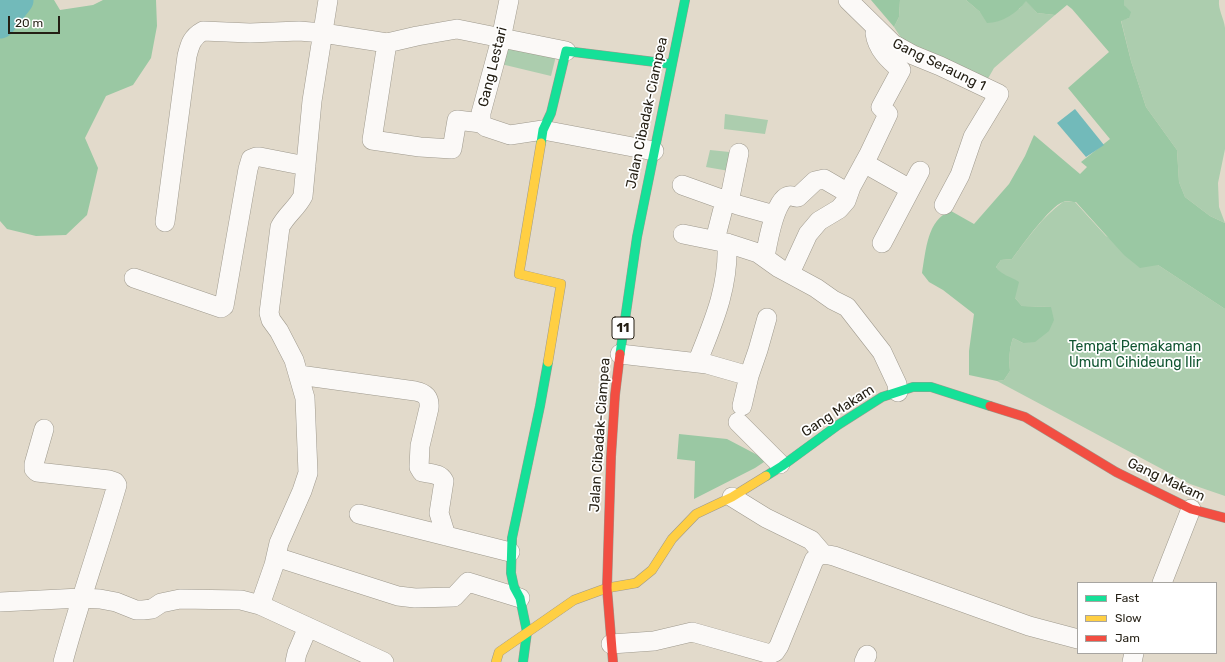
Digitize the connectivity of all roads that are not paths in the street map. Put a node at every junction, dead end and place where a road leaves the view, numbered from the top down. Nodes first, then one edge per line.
1 (328, 0) edge
2 (510, 0) edge
3 (685, 0) edge
4 (848, 0) edge
5 (874, 25) junction
6 (323, 33) junction
7 (502, 38) junction
8 (387, 43) junction
9 (566, 50) junction
10 (671, 64) junction
11 (481, 124) junction
12 (543, 130) junction
13 (654, 151) junction
14 (738, 153) dead end
15 (864, 163) junction
16 (306, 166) junction
17 (920, 171) dead end
18 (682, 185) dead end
19 (910, 190) junction
20 (848, 193) junction
21 (727, 202) junction
22 (944, 205) dead end
23 (774, 215) junction
24 (165, 222) dead end
25 (683, 234) dead end
26 (721, 242) junction
27 (882, 243) dead end
28 (764, 257) junction
29 (790, 273) junction
30 (134, 278) dead end
31 (766, 318) dead end
32 (620, 354) junction
33 (697, 363) junction
34 (299, 375) junction
35 (749, 376) junction
36 (898, 392) junction
37 (44, 429) dead end
38 (777, 461) junction
39 (732, 497) junction
40 (1191, 509) junction
41 (358, 514) dead end
42 (1225, 518) edge
43 (446, 536) junction
44 (510, 552) junction
45 (823, 554) junction
46 (276, 557) junction
47 (1162, 582) edge
48 (607, 588) junction
49 (81, 598) junction
50 (520, 598) junction
51 (0, 602) edge
52 (260, 605) junction
53 (308, 627) junction
54 (527, 632) junction
55 (1077, 639) edge
56 (612, 653) edge
57 (63, 662) edge
58 (295, 662) edge
59 (384, 662) edge
60 (496, 662) edge
61 (522, 662) edge

1 - 6 street
2 - 7 street, Gang Lestari
3 - 10 main road, Jalan Cibadak-Ciampea / 11
4 - 5 street, Gang Seraung 1
5 - 15 street
5 - 22 street, Gang Seraung 1
6 - 8 street
6 - 16 street
6 - 24 street
7 - 8 street
7 - 9 street
7 - 11 street, Gang Lestari
8 - 11 street
9 - 10 main road
9 - 12 main road
10 - 13 main road, Jalan Cibadak-Ciampea / 11
11 - 12 street, Gang Lestari
12 - 13 street, Gang Lestari
12 - 44 main road
13 - 32 main road, Jalan Cibadak-Ciampea / 11
14 - 21 street
15 - 19 street
15 - 20 street
16 - 30 street
16 - 34 street
17 - 19 street
18 - 21 street
19 - 27 street
20 - 23 street
20 - 29 street
21 - 23 street
21 - 26 street
23 - 28 street
25 - 26 street
26 - 28 street
26 - 33 street
28 - 29 street
29 - 36 street
31 - 35 street
32 - 33 street
32 - 48 main road, Jalan Cibadak-Ciampea / 11
33 - 35 street
34 - 43 street
34 - 46 street
35 - 38 street
36 - 38 main road, Gang Makam
36 - 40 main road, Gang Makam
37 - 49 street
38 - 39 main road, Gang Makam
39 - 45 street
39 - 48 main road, Gang Makam
40 - 42 main road, Gang Makam
40 - 47 street
41 - 43 street
43 - 44 street
44 - 50 main road
45 - 55 street
45 - 56 street
46 - 50 street
46 - 52 street
48 - 54 main road, Gang Makam
48 - 56 main road, Jalan Cibadak-Ciampea / 11
49 - 51 street
49 - 52 street
49 - 57 street
50 - 54 main road
52 - 53 street
53 - 58 street
53 - 59 street
54 - 60 main road, Gang Makam
54 - 61 main road

